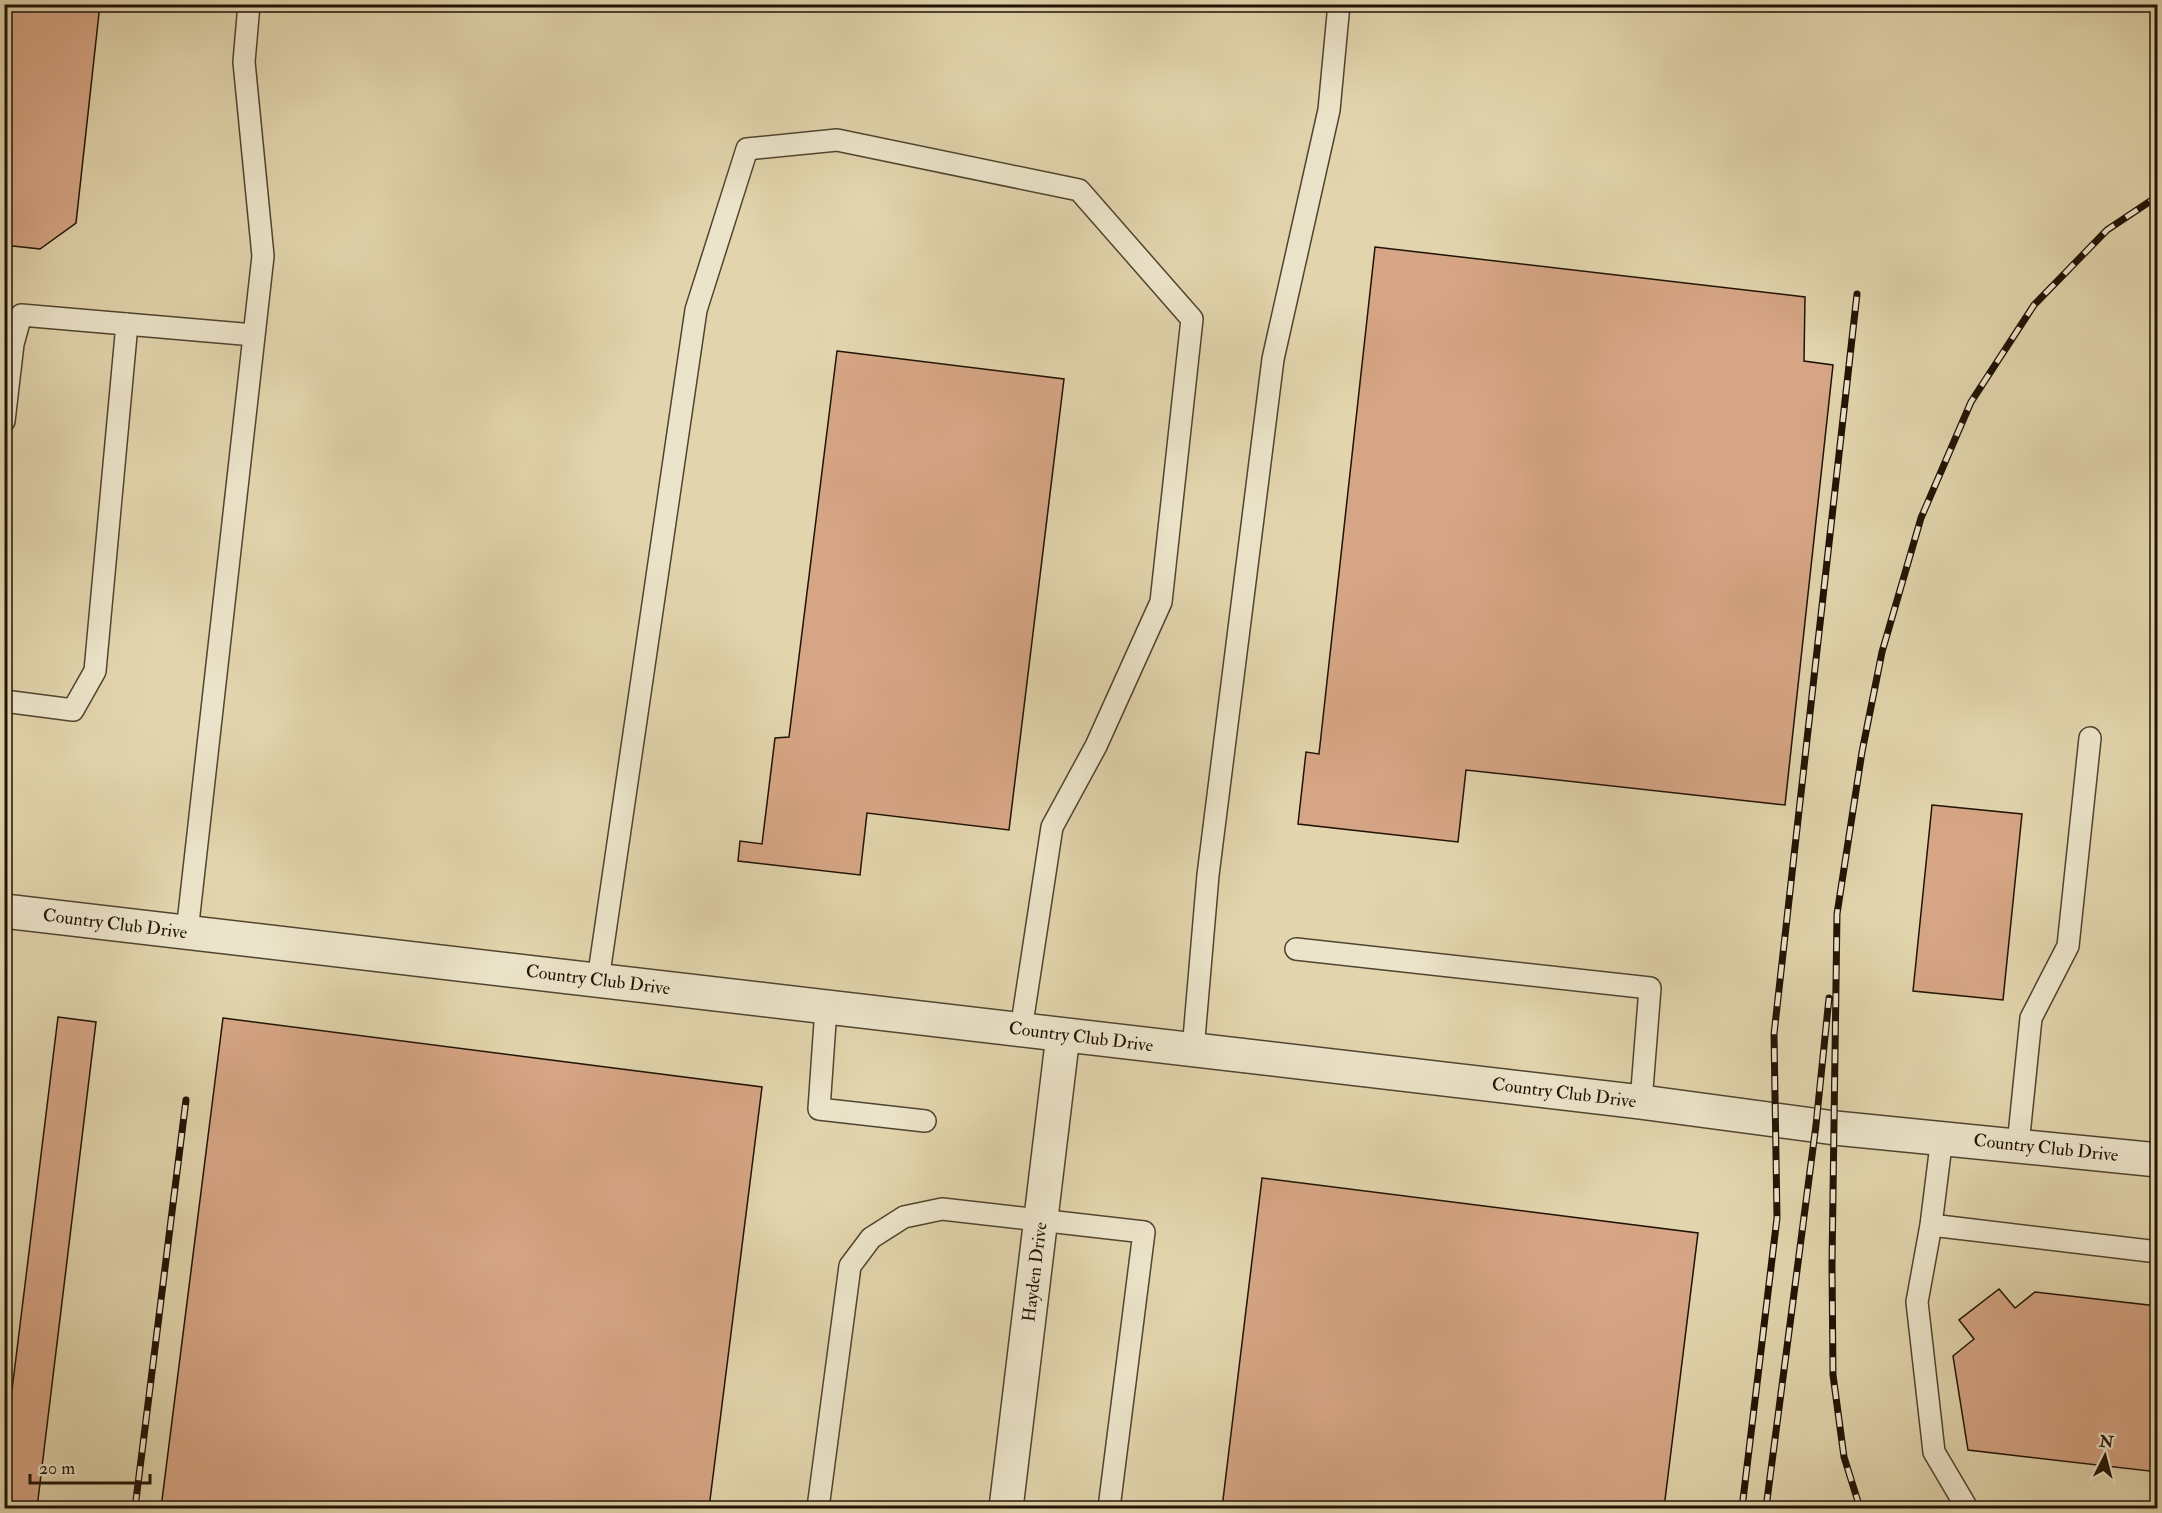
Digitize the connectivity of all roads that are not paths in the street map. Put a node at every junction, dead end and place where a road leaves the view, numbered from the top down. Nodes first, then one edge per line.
1 (249, 4) edge
2 (1339, 4) edge
3 (13, 314) edge
4 (127, 324) junction
5 (254, 335) junction
6 (4, 420) edge
7 (4, 701) edge
8 (2090, 738) dead end
9 (4, 911) edge
10 (187, 932) junction
11 (1296, 949) dead end
12 (598, 980) junction
13 (826, 1008) junction
14 (1021, 1030) junction
15 (1063, 1035) junction
16 (1194, 1050) junction
17 (1641, 1102) junction
18 (925, 1121) dead end
19 (1942, 1137) junction
20 (2018, 1145) junction
21 (2157, 1160) edge
22 (1041, 1219) junction
23 (1931, 1226) junction
24 (2157, 1252) edge
25 (818, 1509) edge
26 (1006, 1509) edge
27 (1109, 1509) edge
28 (1967, 1509) edge

1 - 5 lane
2 - 16 lane
3 - 4 lane
3 - 6 lane
4 - 5 lane
4 - 7 lane
5 - 10 lane
8 - 20 lane
9 - 10 street, Country Club Drive
10 - 12 street, Country Club Drive
11 - 17 lane
12 - 13 street, Country Club Drive
12 - 14 lane
13 - 14 street, Country Club Drive
13 - 18 lane
14 - 15 street, Country Club Drive
15 - 16 street, Country Club Drive
15 - 22 street, Hayden Drive
16 - 17 street, Country Club Drive
17 - 19 street, Country Club Drive
19 - 20 street, Country Club Drive
19 - 23 lane
20 - 21 street, Country Club Drive
22 - 25 lane
22 - 26 street, Hayden Drive
22 - 27 lane
23 - 24 lane
23 - 28 lane

